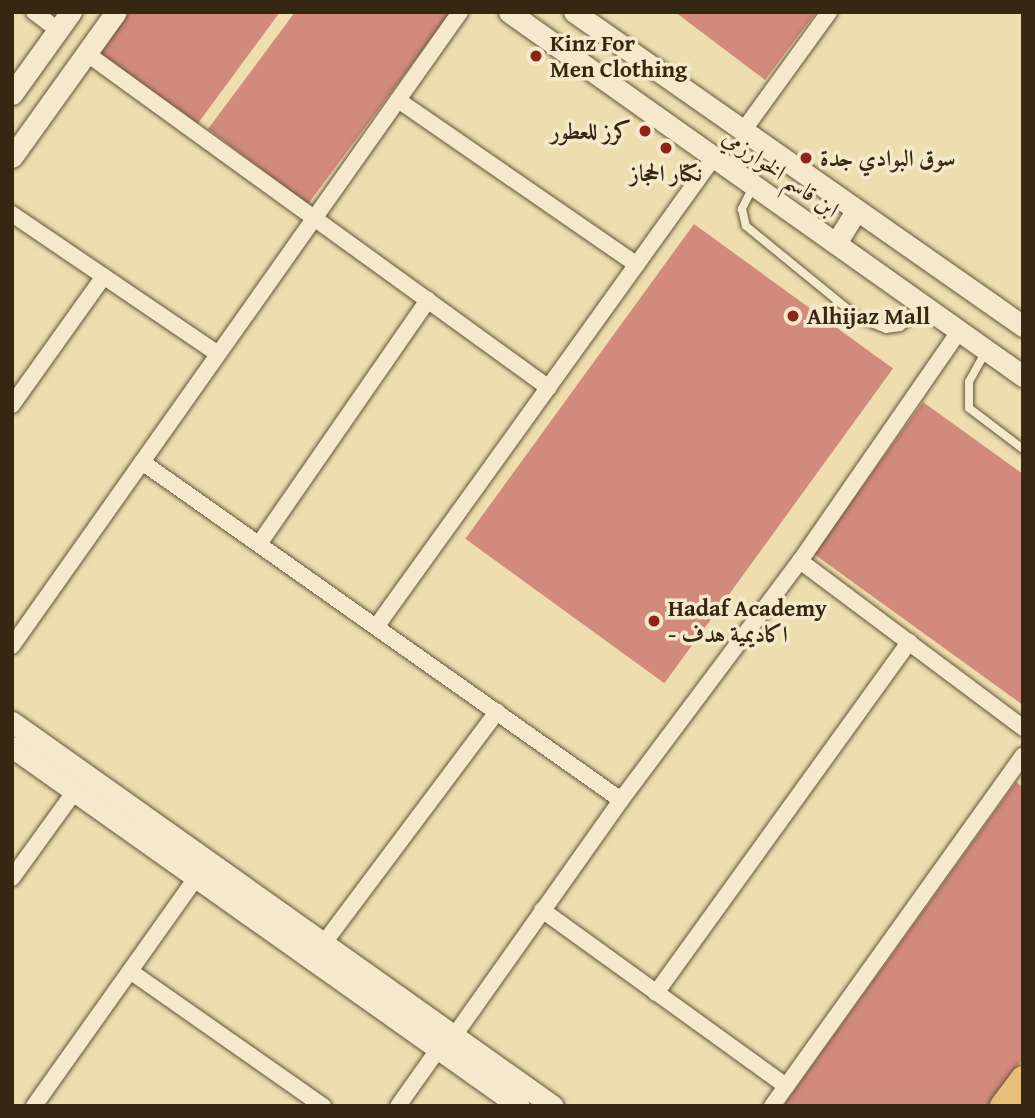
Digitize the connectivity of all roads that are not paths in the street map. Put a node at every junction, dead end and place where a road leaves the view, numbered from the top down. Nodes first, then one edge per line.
1 (34, 12) edge
2 (116, 12) edge
3 (460, 12) edge
4 (509, 12) edge
5 (574, 12) edge
6 (829, 12) edge
7 (64, 21) edge
8 (86, 53) junction
9 (12, 94) edge
10 (398, 100) junction
11 (743, 131) junction
12 (12, 157) edge
13 (714, 157) junction
14 (754, 185) junction
15 (857, 210) junction
16 (12, 214) edge
17 (314, 218) junction
18 (836, 243) junction
19 (637, 265) junction
20 (104, 276) junction
21 (428, 300) junction
22 (925, 306) junction
23 (1023, 326) edge
24 (959, 331) junction
25 (987, 350) junction
26 (218, 354) junction
27 (1023, 376) edge
28 (549, 388) junction
29 (12, 404) edge
30 (1023, 449) edge
31 (142, 462) junction
32 (259, 544) junction
33 (800, 561) junction
34 (376, 627) junction
35 (909, 642) junction
36 (12, 646) edge
37 (497, 712) junction
38 (12, 722) edge
39 (1023, 729) edge
40 (12, 747) edge
41 (1023, 756) edge
42 (75, 791) junction
43 (621, 800) junction
44 (197, 877) junction
45 (12, 878) edge
46 (542, 911) junction
47 (324, 943) junction
48 (130, 971) junction
49 (656, 993) junction
50 (447, 1042) junction
51 (1023, 1079) edge
52 (786, 1086) junction
53 (1023, 1097) edge
54 (34, 1106) edge
55 (323, 1106) edge
56 (398, 1106) edge
57 (519, 1106) edge
58 (553, 1106) edge
59 (772, 1106) edge
60 (1003, 1106) edge
61 (1015, 1106) edge

1 - 7 street
2 - 8 street
3 - 10 street
4 - 13 street, ابن قاسم الخوارزمي
5 - 11 street, ابن قاسم الخوارزمي
6 - 11 street
7 - 9 street
8 - 12 street
8 - 17 street
10 - 17 street
10 - 19 street
11 - 15 street, ابن قاسم الخوارزمي
13 - 14 street, ابن قاسم الخوارزمي
13 - 19 street
14 - 18 street, ابن قاسم الخوارزمي
14 - 22 lane
15 - 18 street
15 - 23 street, ابن قاسم الخوارزمي
16 - 20 street
17 - 21 street
17 - 26 street
18 - 22 street, ابن قاسم الخوارزمي
19 - 28 street
20 - 26 street
20 - 29 street
21 - 28 street
21 - 32 street
22 - 24 street, ابن قاسم الخوارزمي
24 - 25 street, ابن قاسم الخوارزمي
24 - 33 street
25 - 27 street, ابن قاسم الخوارزمي
25 - 30 lane
26 - 31 street
28 - 34 street
31 - 32 street
31 - 36 street
32 - 34 street
33 - 35 street
33 - 43 street
34 - 37 street
35 - 39 street
35 - 49 street
37 - 43 street
37 - 47 street
38 - 47 street
40 - 42 street
41 - 52 street
42 - 44 street
42 - 45 street
43 - 46 street
44 - 48 street
44 - 50 street
46 - 49 street
46 - 50 street
47 - 50 street
48 - 54 street
48 - 55 street
49 - 52 street
50 - 56 street
50 - 57 street
50 - 58 street
51 - 60 main road
52 - 59 street
53 - 61 main road

